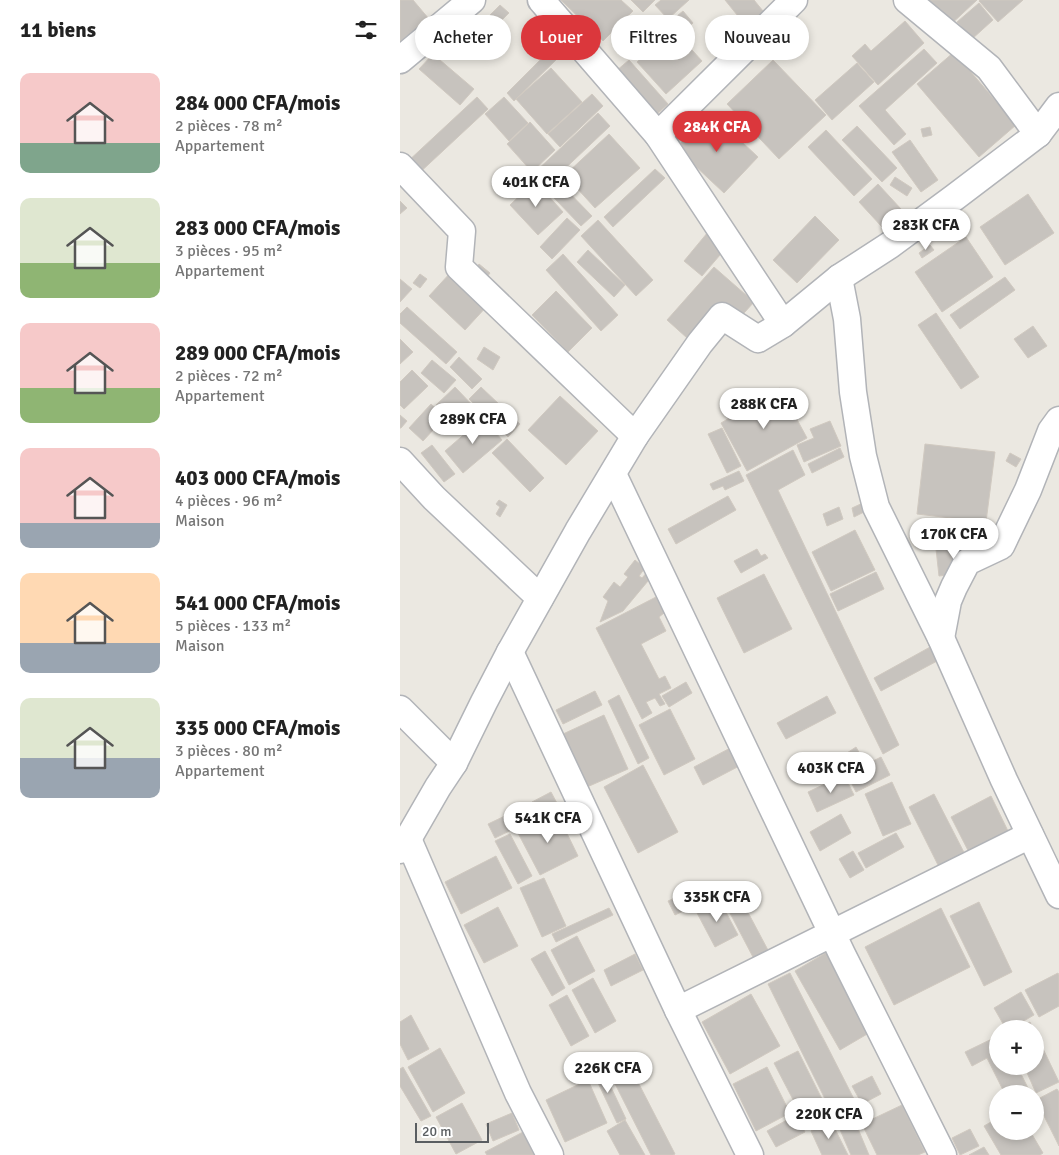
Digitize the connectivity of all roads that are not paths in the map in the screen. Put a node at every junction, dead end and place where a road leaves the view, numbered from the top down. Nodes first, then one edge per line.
1 (472, 0) edge
2 (541, 0) edge
3 (794, 0) edge
4 (907, 0) edge
5 (400, 60) edge
6 (1059, 106) edge
7 (1038, 134) junction
8 (658, 135) junction
9 (400, 166) edge
10 (839, 278) junction
11 (783, 324) junction
12 (1059, 420) edge
13 (635, 436) junction
14 (400, 462) edge
15 (612, 474) junction
16 (540, 598) junction
17 (941, 638) junction
18 (510, 652) junction
19 (400, 709) edge
20 (454, 763) junction
21 (1030, 835) junction
22 (404, 845) edge
23 (1059, 894) edge
24 (832, 933) junction
25 (678, 1010) junction
26 (550, 1155) edge
27 (750, 1155) edge
28 (943, 1155) edge

1 - 5 street
2 - 8 street
3 - 8 street
4 - 7 street
6 - 7 street
7 - 10 street
8 - 11 street
9 - 13 street
10 - 11 street
10 - 17 street
11 - 13 street
12 - 17 street
13 - 15 street
14 - 16 street
15 - 16 street
15 - 24 street
16 - 18 street
17 - 21 street
18 - 20 street
18 - 25 street
19 - 20 street
20 - 22 street
21 - 23 street
21 - 24 street
22 - 26 street
24 - 25 street
24 - 28 street
25 - 27 street

